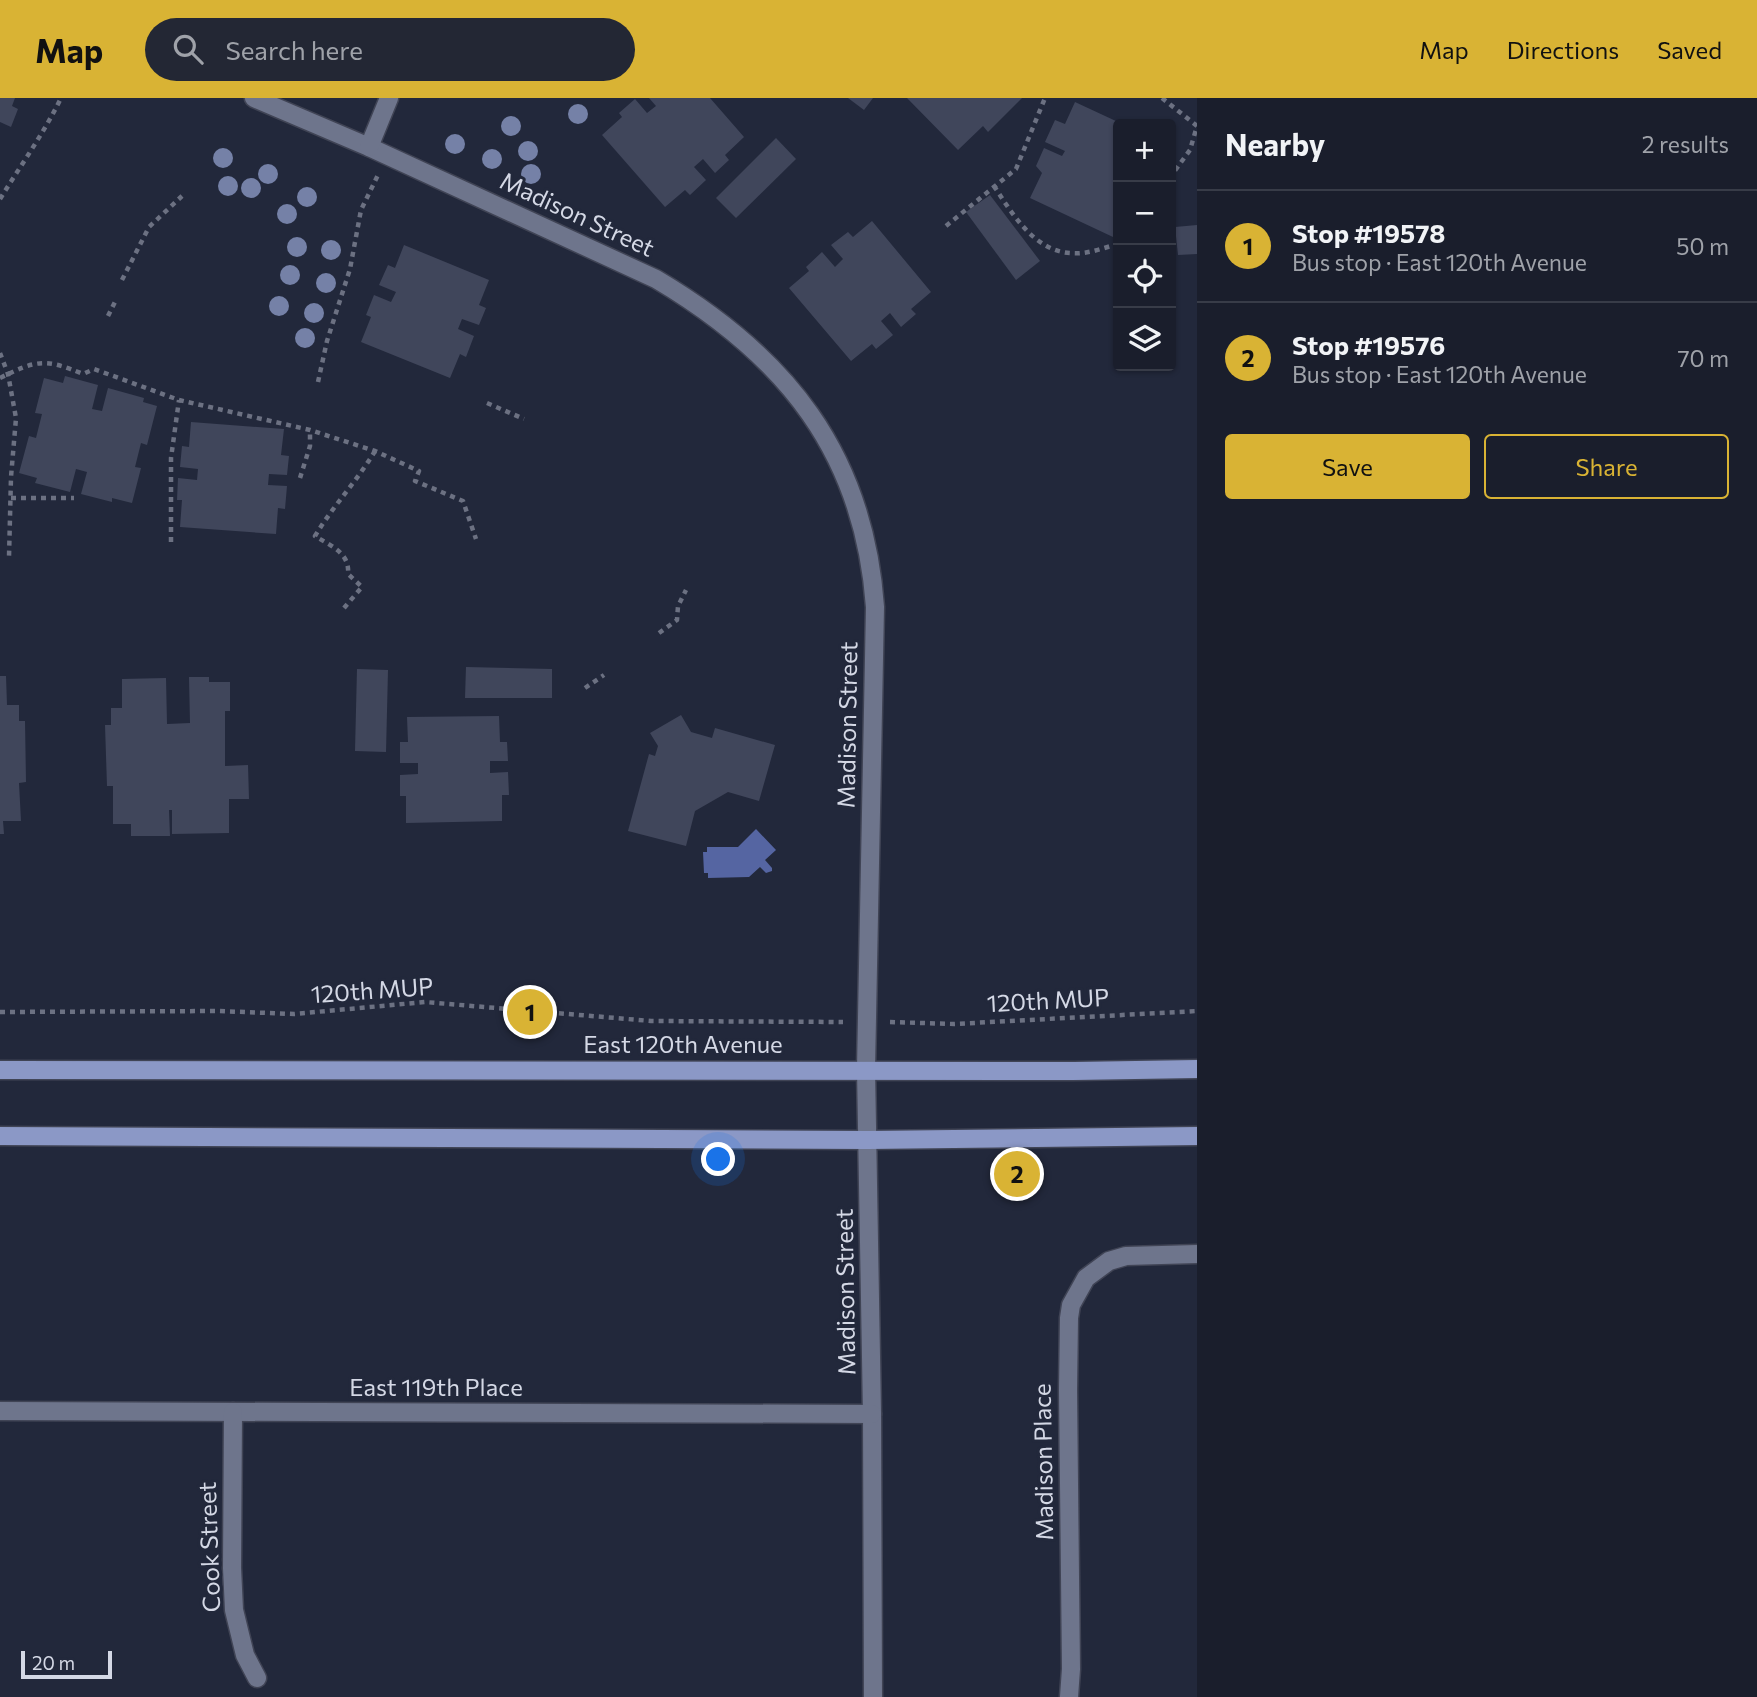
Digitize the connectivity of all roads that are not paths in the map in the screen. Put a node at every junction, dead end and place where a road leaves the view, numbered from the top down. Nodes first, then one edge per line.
1 (254, 98) edge
2 (389, 98) edge
3 (369, 147) junction
4 (866, 1069) junction
5 (1197, 1069) edge
6 (0, 1070) edge
7 (0, 1136) edge
8 (1197, 1136) edge
9 (868, 1140) junction
10 (1197, 1254) edge
11 (0, 1411) edge
12 (233, 1412) junction
13 (872, 1414) junction
14 (257, 1678) dead end
15 (873, 1697) edge
16 (1069, 1697) edge

1 - 3 street, Madison Street
2 - 3 street
3 - 4 street, Madison Street
4 - 5 main road, East 120th Avenue
4 - 6 main road, East 120th Avenue
4 - 9 street, Madison Street
7 - 9 main road
8 - 9 main road
9 - 13 street, Madison Street
10 - 16 street, Madison Place
11 - 12 street, East 119th Place
12 - 13 street, East 119th Place
12 - 14 street, Cook Street
13 - 15 street, Madison Street

